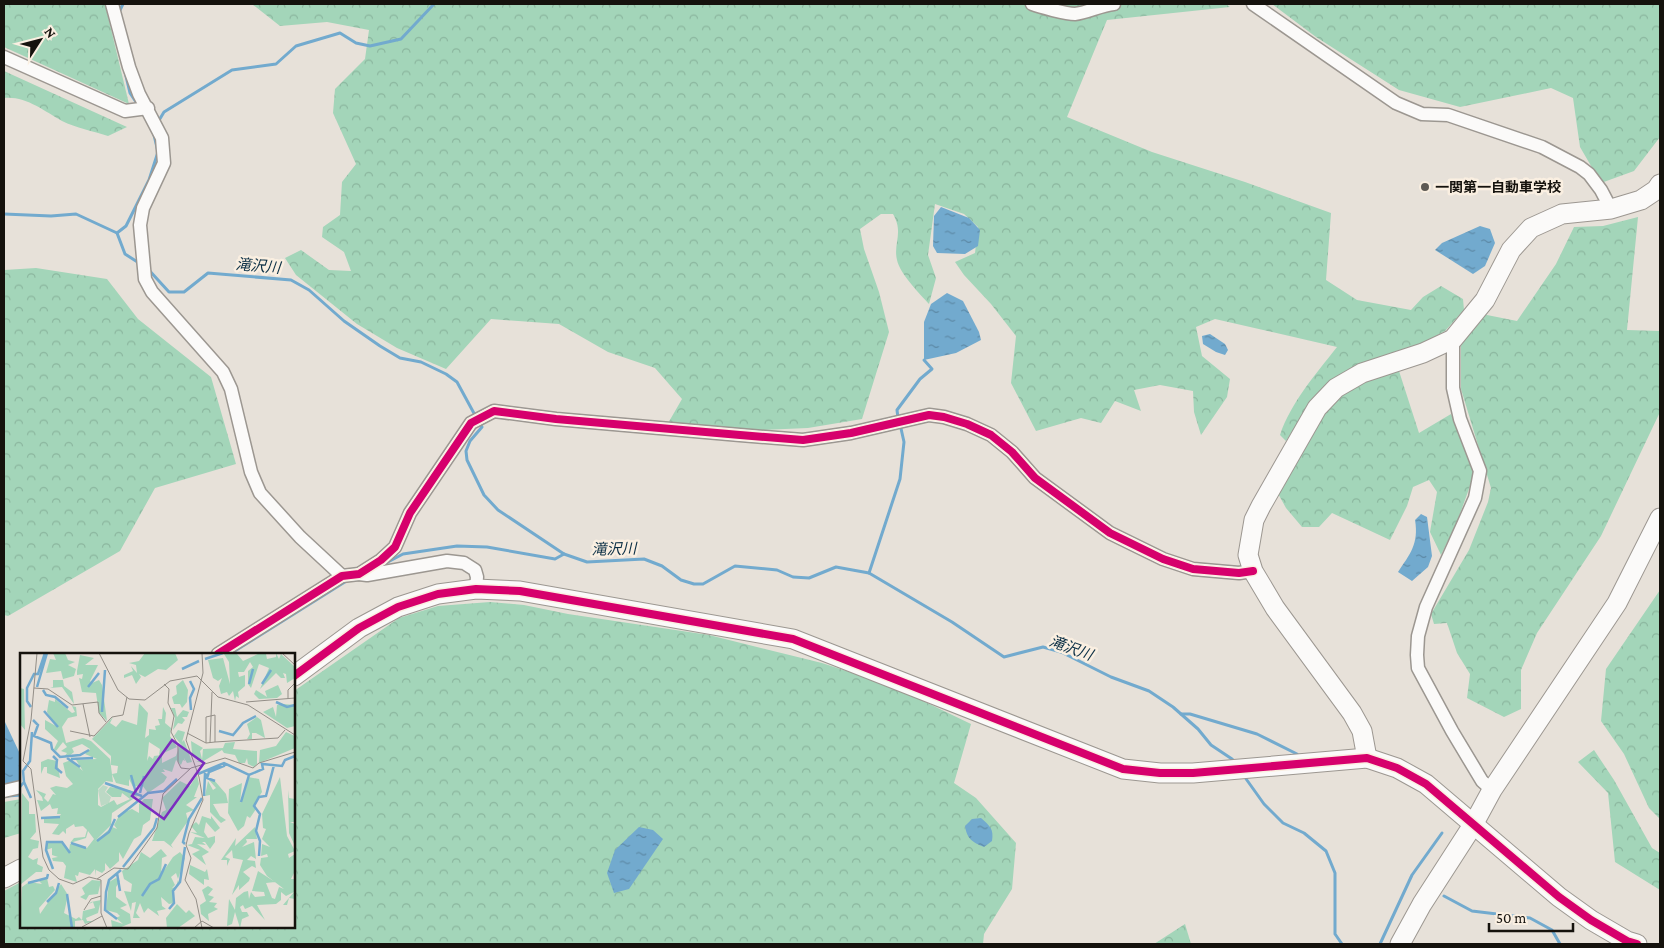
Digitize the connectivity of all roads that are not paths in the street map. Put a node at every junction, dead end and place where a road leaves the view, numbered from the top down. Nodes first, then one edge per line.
1 (112, 4) edge
2 (1032, 4) edge
3 (1114, 4) edge
4 (1253, 4) edge
5 (4, 56) edge
6 (148, 108) junction
7 (1660, 184) edge
8 (1611, 209) junction
9 (1453, 339) junction
10 (1660, 518) edge
11 (1254, 571) junction
12 (359, 574) junction
13 (342, 576) junction
14 (476, 589) junction
15 (220, 653) edge
16 (295, 675) edge
17 (1367, 758) junction
18 (20, 787) edge
19 (1492, 790) junction
20 (4, 791) edge
21 (1473, 825) junction
22 (20, 870) edge
23 (4, 878) edge
24 (1400, 944) edge
25 (1636, 944) edge

1 - 6 street
2 - 3 street
4 - 8 street
5 - 6 street
6 - 13 street
7 - 8 street
8 - 9 street
9 - 11 street
9 - 19 street
10 - 19 street
11 - 12 street
11 - 17 street
12 - 13 street
12 - 14 street
13 - 15 street
14 - 16 street
14 - 17 street
17 - 21 street
18 - 20 street
19 - 21 street
21 - 24 street
21 - 25 street
22 - 23 street

